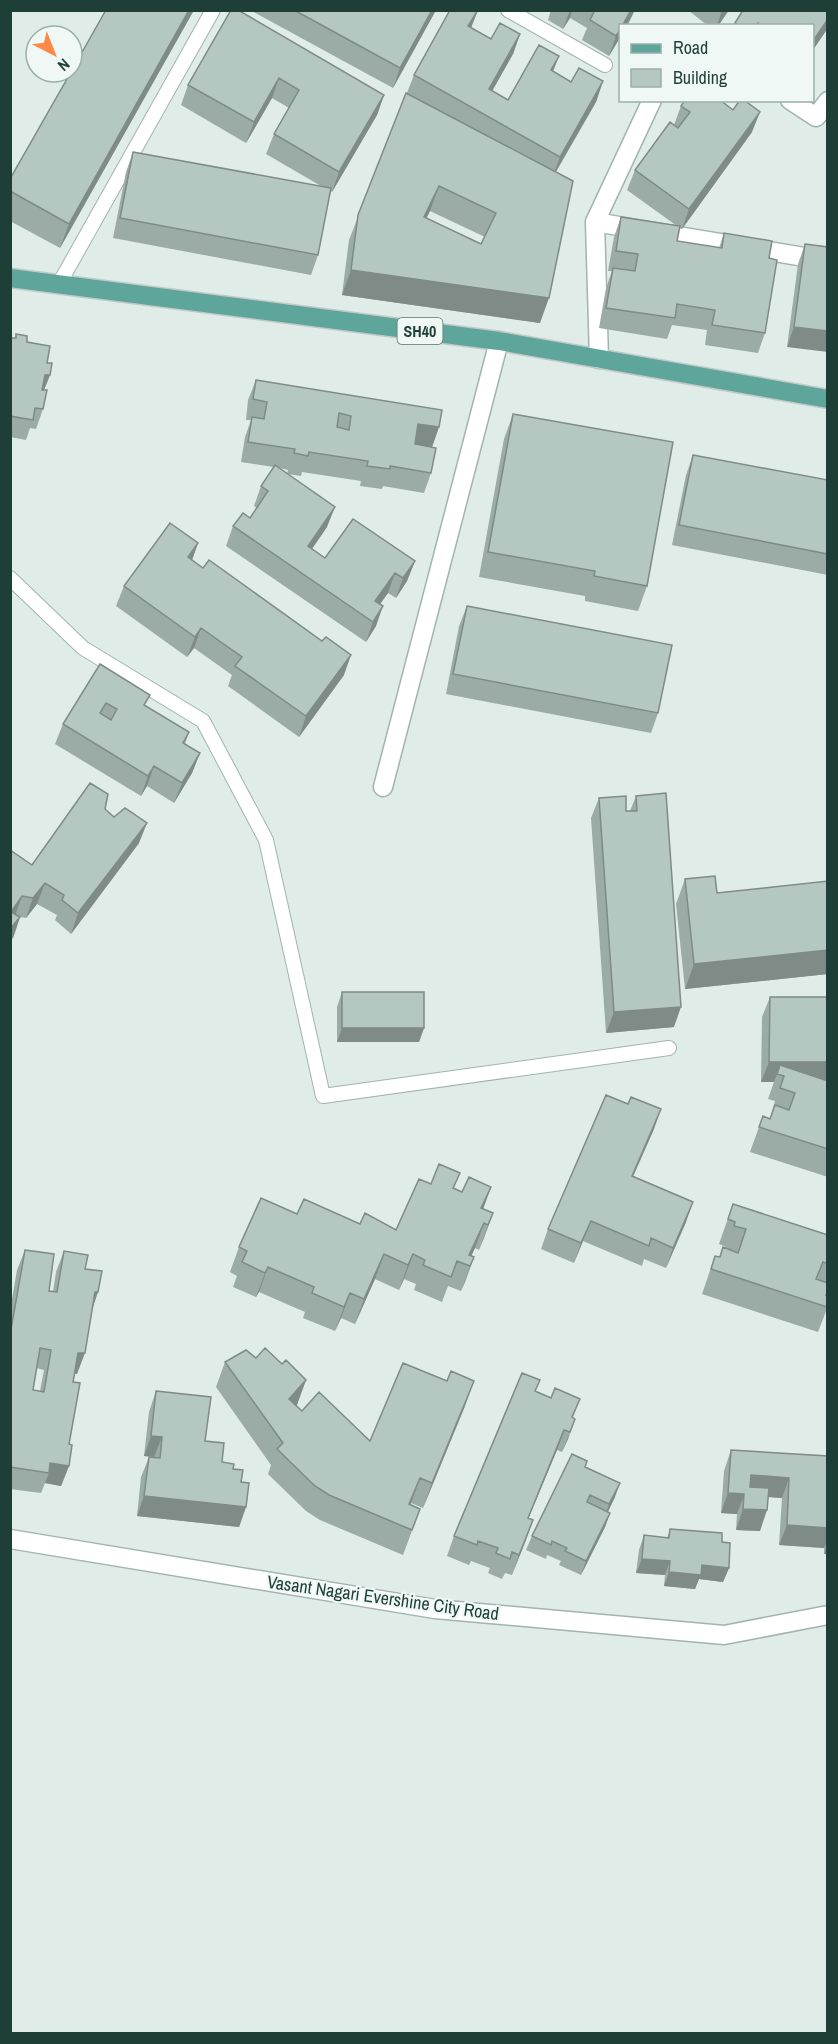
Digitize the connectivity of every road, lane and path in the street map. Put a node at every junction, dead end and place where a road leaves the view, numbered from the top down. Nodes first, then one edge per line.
1 (213, 10) edge
2 (508, 10) edge
3 (604, 65) dead end
4 (828, 101) edge
5 (651, 102) edge
6 (793, 102) edge
7 (595, 222) junction
8 (828, 261) edge
9 (10, 278) edge
10 (59, 284) junction
11 (499, 341) junction
12 (599, 359) junction
13 (828, 399) edge
14 (10, 578) edge
15 (383, 787) dead end
16 (669, 1048) dead end
17 (10, 1539) edge
18 (828, 1615) edge

1 - 10 lane
2 - 3 lane
4 - 6 street
5 - 7 street
7 - 8 street
7 - 12 street
9 - 10 main road, SH40
10 - 11 main road, SH40
11 - 12 main road, SH40
11 - 15 street
12 - 13 main road, SH40
14 - 16 lane
17 - 18 street, Vasant Nagari Evershine City Road

